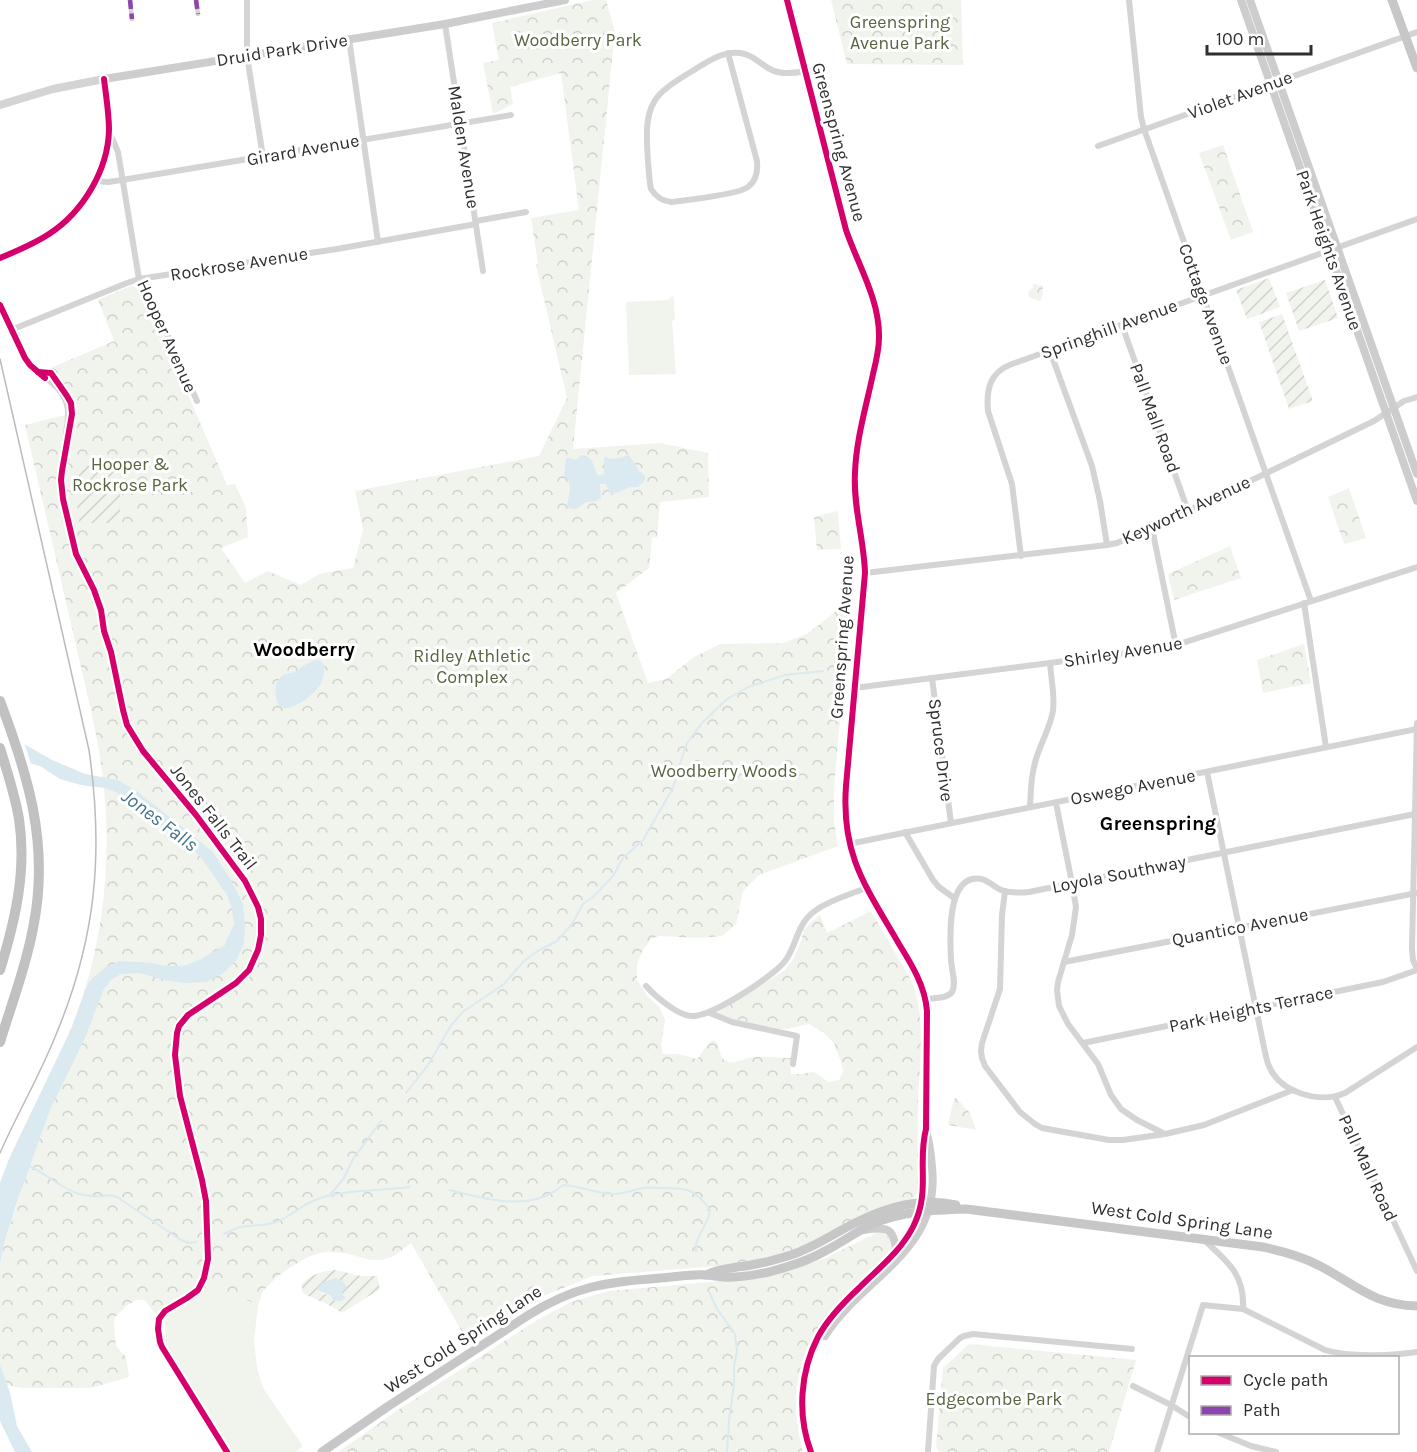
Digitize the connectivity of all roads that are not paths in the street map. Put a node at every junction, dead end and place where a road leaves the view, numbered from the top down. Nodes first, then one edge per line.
1 (130, 0) edge
2 (196, 0) edge
3 (247, 0) edge
4 (565, 0) edge
5 (787, 0) edge
6 (1129, 0) edge
7 (1240, 0) edge
8 (1250, 0) edge
9 (1392, 0) edge
10 (198, 14) dead end
11 (132, 19) dead end
12 (445, 24) junction
13 (1417, 32) edge
14 (1405, 36) junction
15 (349, 39) junction
16 (728, 53) junction
17 (247, 56) junction
18 (1417, 68) edge
19 (805, 71) junction
20 (104, 79) junction
21 (1279, 81) junction
22 (1270, 84) junction
23 (0, 105) edge
24 (511, 115) dead end
25 (461, 124) junction
26 (1144, 129) junction
27 (109, 130) junction
28 (363, 140) junction
29 (1098, 146) dead end
30 (263, 157) junction
31 (122, 180) junction
32 (95, 181) junction
33 (526, 212) dead end
34 (1417, 219) edge
35 (476, 223) junction
36 (378, 242) junction
37 (1333, 249) junction
38 (0, 258) edge
39 (483, 271) dead end
40 (140, 279) junction
41 (1203, 296) junction
42 (0, 305) edge
43 (1122, 325) junction
44 (11, 330) junction
45 (1050, 351) junction
46 (1417, 396) edge
47 (197, 401) dead end
48 (1394, 407) junction
49 (1385, 413) junction
50 (66, 433) dead end
51 (1266, 473) junction
52 (1417, 474) edge
53 (1417, 501) edge
54 (1188, 511) junction
55 (1152, 528) junction
56 (1107, 545) junction
57 (1021, 555) junction
58 (1417, 567) edge
59 (865, 573) junction
60 (1311, 601) junction
61 (1304, 603) junction
62 (1176, 646) junction
63 (1050, 663) junction
64 (932, 678) junction
65 (854, 688) junction
66 (0, 701) edge
67 (1417, 723) edge
68 (1417, 729) edge
69 (1326, 747) junction
70 (0, 748) edge
71 (1207, 772) junction
72 (1056, 803) junction
73 (1030, 807) junction
74 (1415, 814) junction
75 (951, 823) junction
76 (905, 832) junction
77 (849, 844) junction
78 (1224, 853) junction
79 (1072, 883) junction
80 (866, 888) junction
81 (1005, 891) junction
82 (1415, 893) edge
83 (954, 898) junction
84 (1239, 928) junction
85 (1064, 962) junction
86 (0, 970) edge
87 (1417, 970) edge
88 (646, 986) dead end
89 (926, 999) junction
90 (1256, 1009) junction
91 (710, 1013) junction
92 (0, 1042) edge
93 (1083, 1043) junction
94 (1417, 1047) edge
95 (794, 1064) dead end
96 (1293, 1090) junction
97 (1335, 1097) junction
98 (1165, 1134) junction
99 (925, 1207) junction
100 (861, 1231) junction
101 (1204, 1240) junction
102 (896, 1253) junction
103 (1417, 1271) edge
104 (706, 1275) junction
105 (1417, 1306) edge
106 (1243, 1308) junction
107 (1132, 1349) dead end
108 (1414, 1352) edge
109 (811, 1356) junction
110 (1133, 1386) dead end
111 (1172, 1405) junction
112 (1189, 1417) edge
113 (1222, 1434) edge
114 (322, 1452) edge
115 (811, 1452) edge
116 (928, 1452) edge
117 (1156, 1452) edge
118 (1276, 1452) edge

1 - 11 street
2 - 10 street
3 - 17 street
4 - 12 main road, Druid Park Drive
5 - 19 main road, Greenspring Avenue
6 - 26 street, Cottage Avenue
7 - 22 main road, Park Heights Avenue
8 - 21 main road, Park Heights Avenue
9 - 14 main road
12 - 15 main road, Druid Park Drive
12 - 25 street, Malden Avenue
13 - 14 street, Violet Avenue
14 - 18 main road
14 - 21 street, Violet Avenue
15 - 17 main road, Druid Park Drive
15 - 28 street
16 - 16 street
16 - 19 street
17 - 20 main road, Druid Park Drive
17 - 30 street
19 - 59 main road, Greenspring Avenue
20 - 23 street, Druid Park Drive
20 - 27 main road
21 - 22 street, Violet Avenue
21 - 37 main road, Park Heights Avenue
22 - 26 street, Violet Avenue
22 - 37 main road, Park Heights Avenue
24 - 25 street, Girard Avenue
25 - 28 street, Girard Avenue
25 - 35 street, Malden Avenue
26 - 29 street, Violet Avenue
26 - 41 street, Cottage Avenue
27 - 31 street, Hooper Avenue
27 - 32 main road
28 - 30 street, Girard Avenue
28 - 36 street
30 - 31 street, Girard Avenue
31 - 32 street, Girard Avenue
31 - 40 street, Hooper Avenue
32 - 38 main road
33 - 35 street, Rockrose Avenue
34 - 37 street, Springhill Avenue
35 - 36 street, Rockrose Avenue
35 - 39 street, Malden Avenue
36 - 40 street, Rockrose Avenue
37 - 41 street, Springhill Avenue
37 - 48 main road, Park Heights Avenue
37 - 49 main road, Park Heights Avenue
40 - 44 street, Rockrose Avenue
40 - 47 street, Hooper Avenue
41 - 43 street, Springhill Avenue
41 - 51 street, Cottage Avenue
42 - 44 street
43 - 45 street, Springhill Avenue
43 - 54 street, Pall Mall Road
44 - 50 street
45 - 56 street
45 - 57 street, Springhill Avenue
46 - 48 street, Keyworth Avenue
48 - 49 street, Keyworth Avenue
48 - 52 main road, Park Heights Avenue
49 - 51 street, Keyworth Avenue
49 - 53 main road, Park Heights Avenue
51 - 54 street, Keyworth Avenue
51 - 60 street, Cottage Avenue
54 - 55 street, Keyworth Avenue
55 - 56 street, Keyworth Avenue
55 - 62 street
56 - 57 street, Keyworth Avenue
57 - 59 street, Keyworth Avenue
58 - 60 street, Shirley Avenue
59 - 65 main road, Greenspring Avenue
60 - 61 street, Shirley Avenue
61 - 62 street, Shirley Avenue
61 - 69 street
62 - 63 street, Shirley Avenue
63 - 64 street, Shirley Avenue
63 - 73 street
64 - 65 street, Shirley Avenue
64 - 75 street, Spruce Drive
65 - 77 main road, Greenspring Avenue
66 - 92 highway
67 - 68 street
68 - 69 street, Oswego Avenue
68 - 74 street
69 - 71 street, Oswego Avenue
70 - 86 highway
71 - 72 street, Oswego Avenue
71 - 78 street
72 - 73 street, Oswego Avenue
72 - 79 street
73 - 75 street, Oswego Avenue
74 - 78 street, Loyola Southway
74 - 82 street
75 - 76 street, Oswego Avenue
76 - 77 street, Oswego Avenue
76 - 83 street
77 - 80 main road, Greenspring Avenue
78 - 79 street, Loyola Southway
78 - 84 street
79 - 81 street, Loyola Southway
79 - 85 street
80 - 89 main road, Greenspring Avenue
80 - 91 street
81 - 83 street, Loyola Southway
81 - 98 street
82 - 84 street, Quantico Avenue
82 - 87 street
83 - 89 street
84 - 85 street, Quantico Avenue
84 - 90 street
85 - 93 street
87 - 90 street, Park Heights Terrace
88 - 91 street
89 - 99 main road, Greenspring Avenue
90 - 93 street, Park Heights Terrace
90 - 96 street
91 - 95 street
93 - 98 street
94 - 97 street
96 - 97 street
96 - 98 street
97 - 103 street, Pall Mall Road
99 - 100 main road, West Cold Spring Lane
99 - 101 main road, West Cold Spring Lane
99 - 102 main road, Greenspring Avenue
99 - 104 main road, West Cold Spring Lane
99 - 109 main road, Greenspring Avenue
100 - 102 main road
100 - 104 main road, West Cold Spring Lane
101 - 105 main road, West Cold Spring Lane
101 - 106 street
102 - 109 main road, Greenspring Avenue
104 - 114 main road, West Cold Spring Lane
106 - 108 street
106 - 111 street
107 - 116 street
109 - 115 main road, Greenspring Avenue
110 - 111 street
111 - 112 street
111 - 117 street
113 - 118 street

